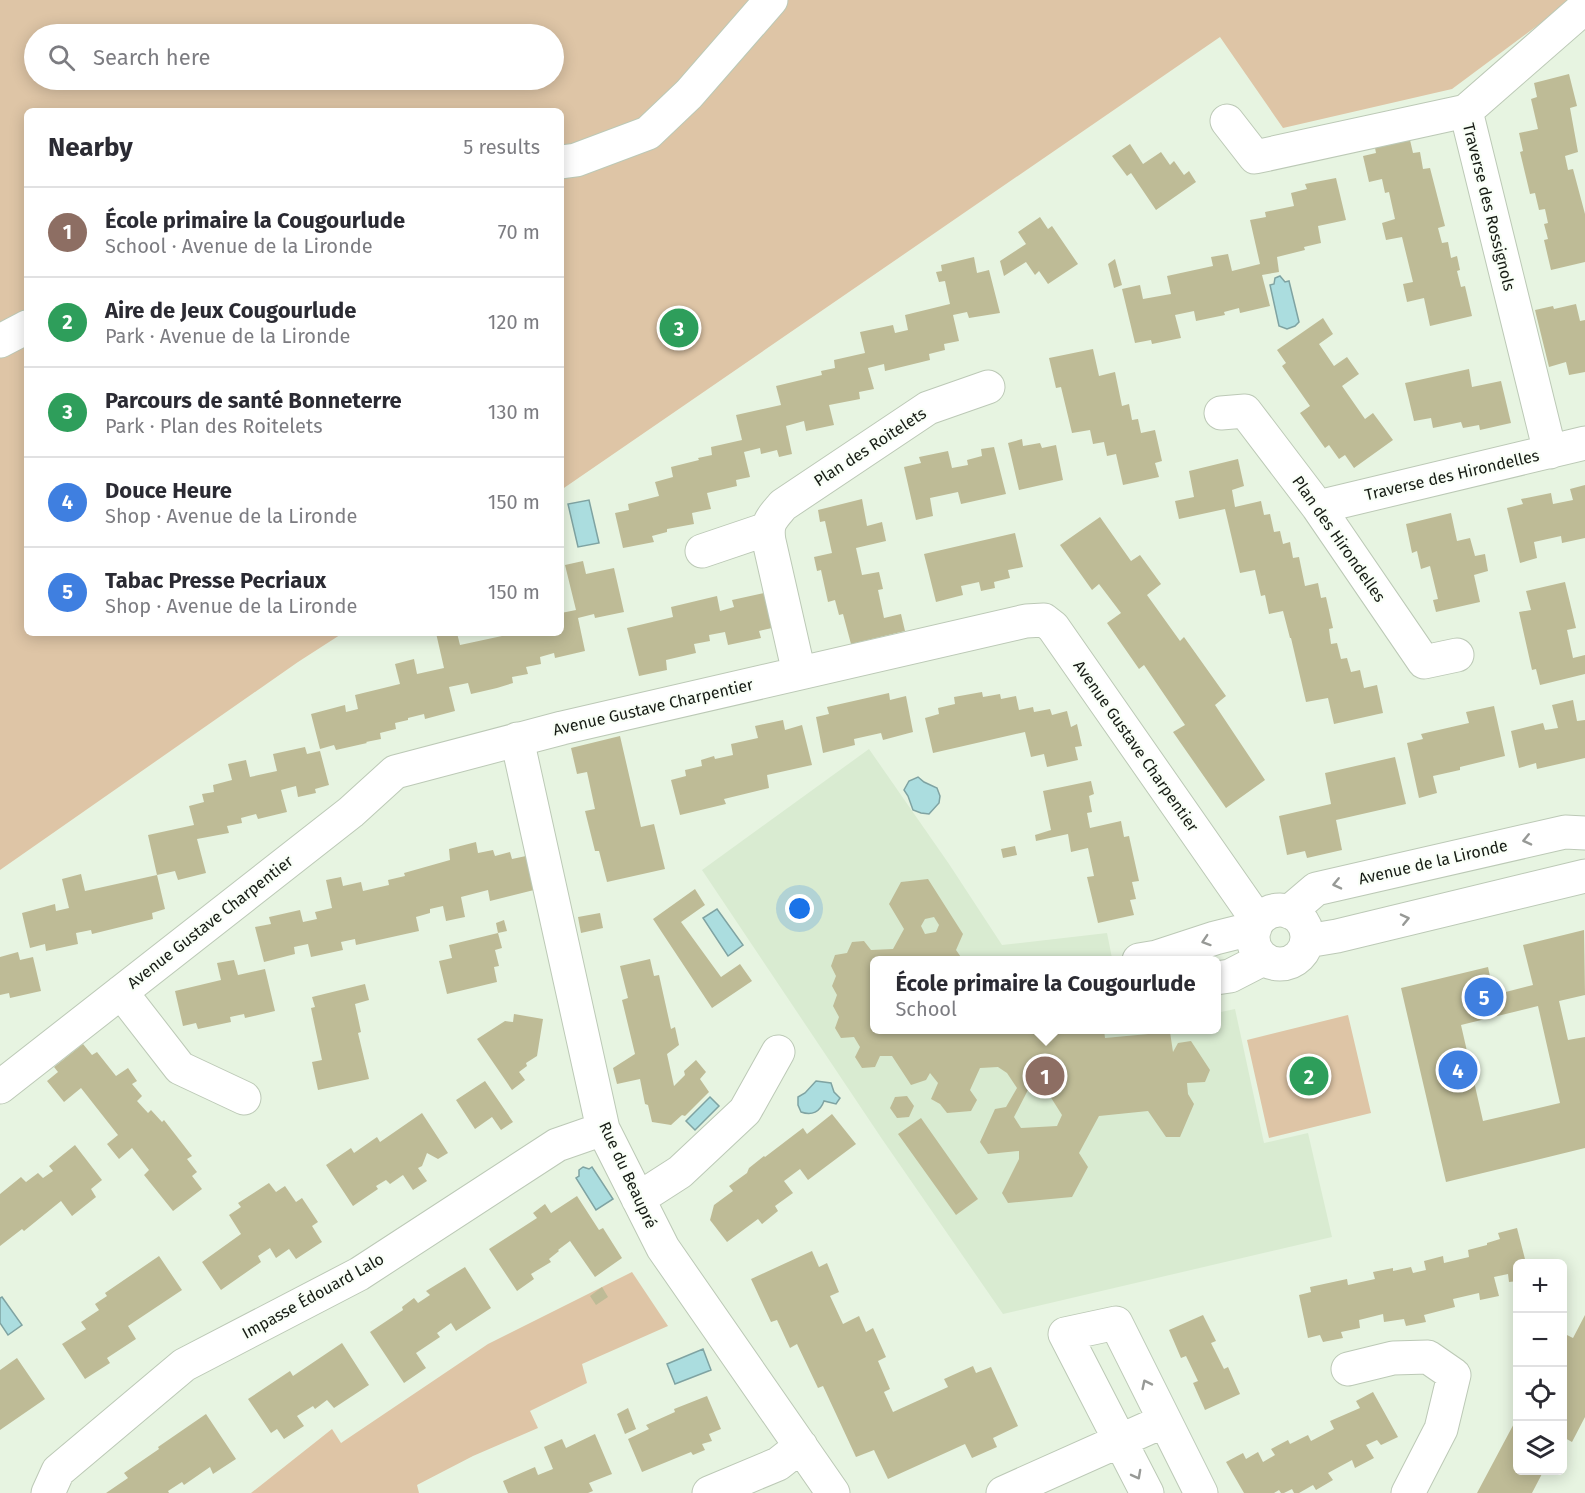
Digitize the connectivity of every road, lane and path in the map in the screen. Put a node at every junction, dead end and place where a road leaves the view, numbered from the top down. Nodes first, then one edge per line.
1 (771, 0) edge
2 (1585, 7) edge
3 (1466, 111) junction
4 (1227, 121) dead end
5 (564, 162) edge
6 (24, 328) edge
7 (0, 340) edge
8 (988, 387) dead end
9 (1221, 413) dead end
10 (1585, 443) edge
11 (1550, 452) junction
12 (1318, 507) junction
13 (767, 529) junction
14 (702, 551) dead end
15 (1457, 655) dead end
16 (800, 673) junction
17 (517, 739) junction
18 (1585, 832) edge
19 (1585, 876) edge
20 (1289, 912) junction
21 (1256, 925) junction
22 (1307, 942) junction
23 (1161, 956) edge
24 (1263, 959) junction
25 (1221, 977) edge
26 (121, 992) junction
27 (777, 1052) dead end
28 (0, 1087) edge
29 (244, 1098) dead end
30 (603, 1129) junction
31 (638, 1199) junction
32 (1348, 1369) dead end
33 (1164, 1421) junction
34 (1119, 1441) junction
35 (801, 1446) junction
36 (48, 1493) edge
37 (709, 1493) edge
38 (833, 1493) edge
39 (1003, 1493) edge
40 (1147, 1493) edge
41 (1201, 1493) edge
42 (1408, 1493) edge

1 - 5 street
2 - 3 street
3 - 4 street, Traverse des Rossignols
3 - 11 street, Traverse des Rossignols
6 - 7 street
8 - 13 street, Plan des Roitelets
9 - 12 street, Plan des Hirondelles
10 - 11 street, Traverse des Hirondelles
11 - 12 street, Traverse des Hirondelles
12 - 15 street, Plan des Hirondelles
13 - 14 street
13 - 16 street
16 - 17 street, Avenue Gustave Charpentier
16 - 21 street, Avenue Gustave Charpentier
17 - 26 street, Avenue Gustave Charpentier
17 - 30 street, Rue du Beaupré
18 -> 20 street, Avenue de la Lironde
22 -> 19 street
20 - 21 street, Avenue de la Lironde
20 - 22 street
21 -> 23 street, Avenue de la Lironde
21 - 24 street
22 - 24 street
24 - 25 street
26 - 28 street, Avenue Gustave Charpentier
26 - 29 street
27 - 31 street
30 - 31 street, Rue du Beaupré
30 - 36 street, Impasse Édouard Lalo
31 - 35 street, Rue du Beaupré
32 - 42 street
33 - 34 street
33 -> 34 street
33 - 41 street
34 - 39 street
34 -> 40 street
35 - 37 street
35 - 38 street, Rue du Beaupré

